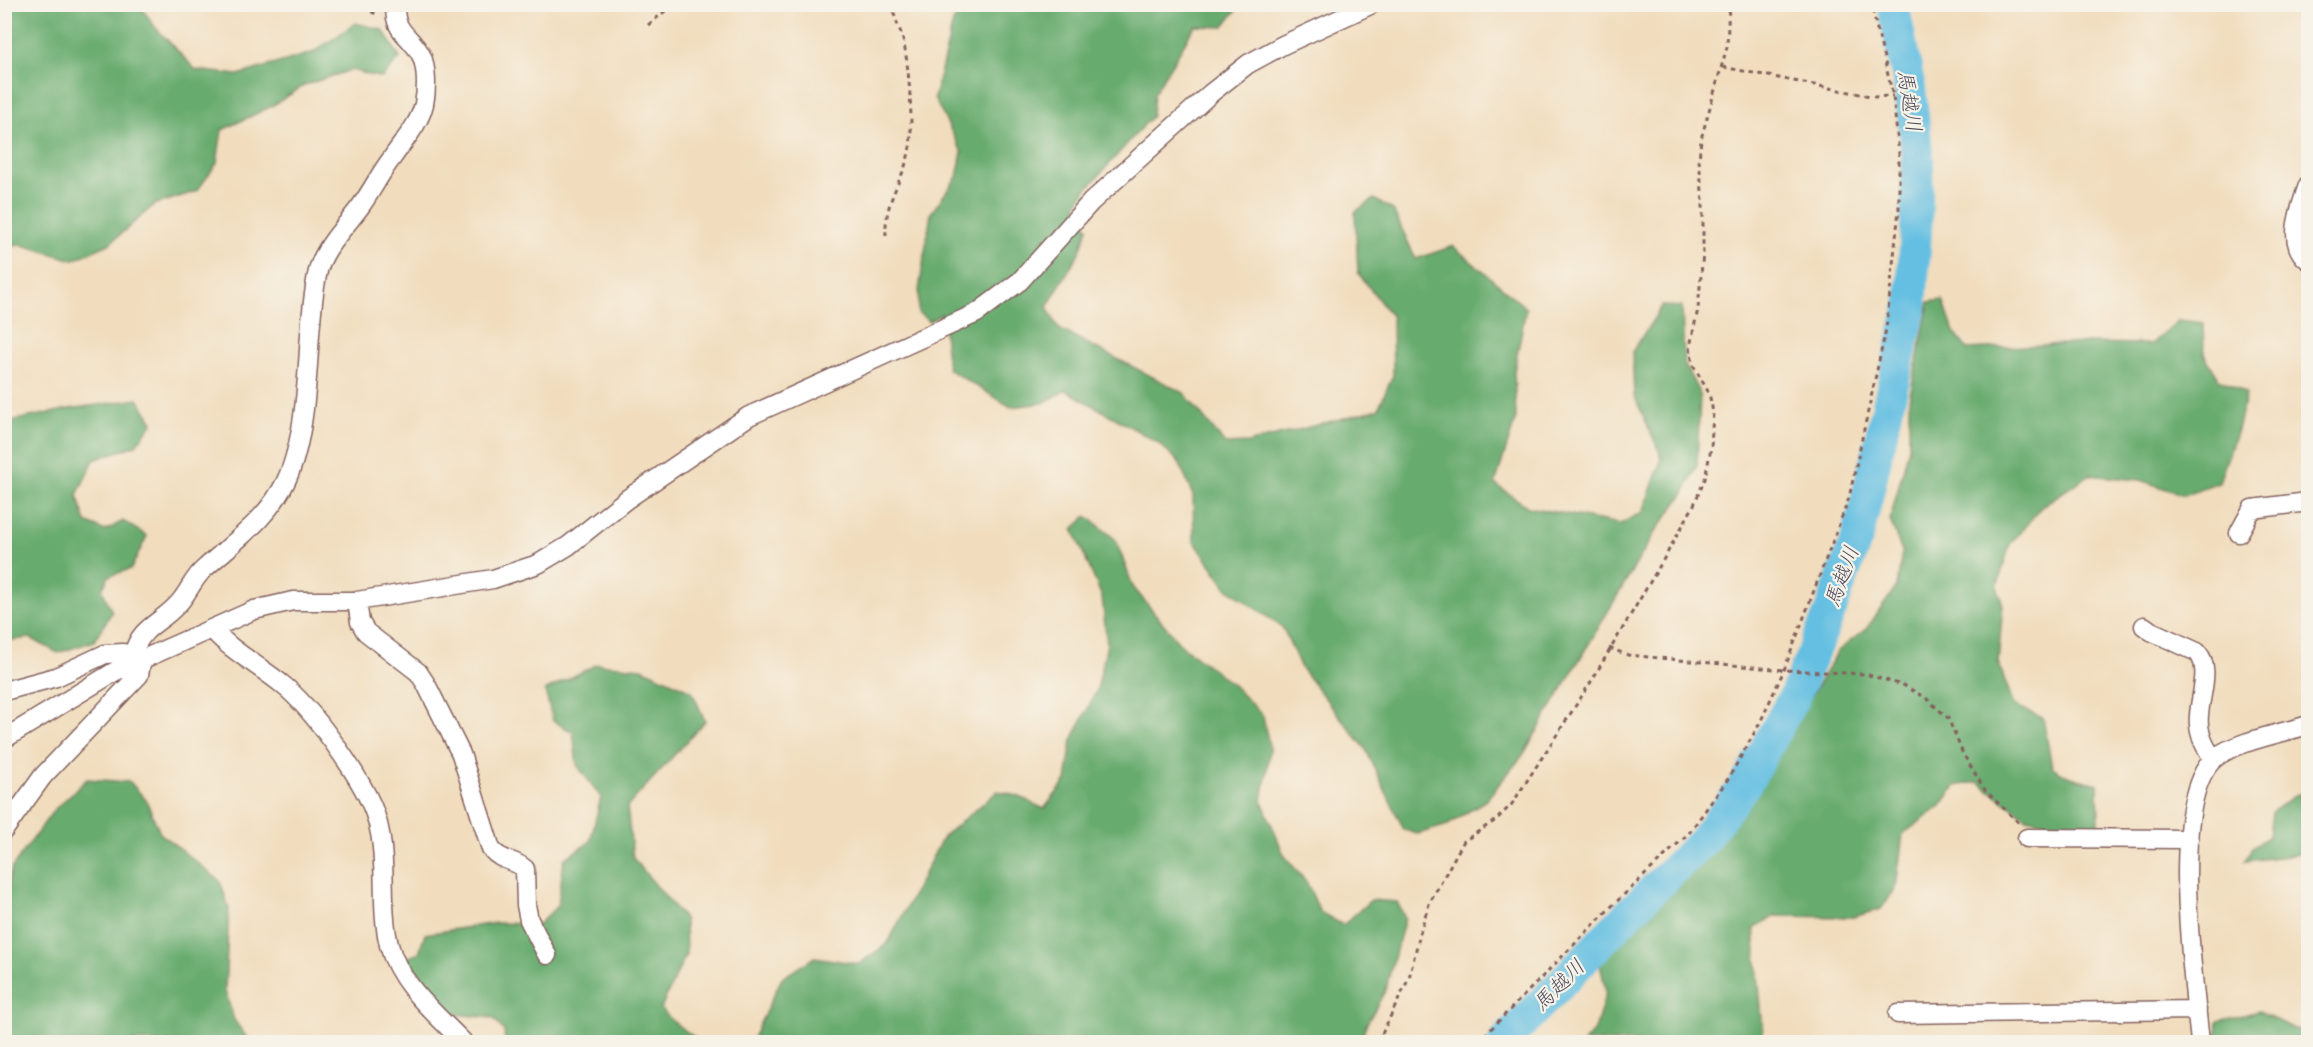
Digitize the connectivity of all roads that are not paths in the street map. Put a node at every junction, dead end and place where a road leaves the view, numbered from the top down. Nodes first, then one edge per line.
1 (1372, 4) edge
2 (395, 10) edge
3 (2308, 185) edge
4 (2308, 260) edge
5 (2308, 502) edge
6 (2239, 533) dead end
7 (357, 601) junction
8 (2144, 626) dead end
9 (212, 629) junction
10 (137, 657) junction
11 (4, 691) edge
12 (2308, 725) edge
13 (4, 739) edge
14 (2213, 759) junction
15 (4, 830) edge
16 (2027, 838) road end
17 (2189, 839) junction
18 (547, 954) dead end
19 (2197, 1010) junction
20 (1898, 1014) dead end
21 (463, 1042) edge
22 (2200, 1042) edge

1 - 7 street
2 - 10 street
3 - 4 street
5 - 6 street
7 - 9 street
7 - 18 street
8 - 14 street
9 - 10 street
9 - 21 street
10 - 11 street
10 - 13 street
10 - 15 street
12 - 14 street
14 - 17 street
16 - 17 street
17 - 19 street
19 - 20 street
19 - 22 street

